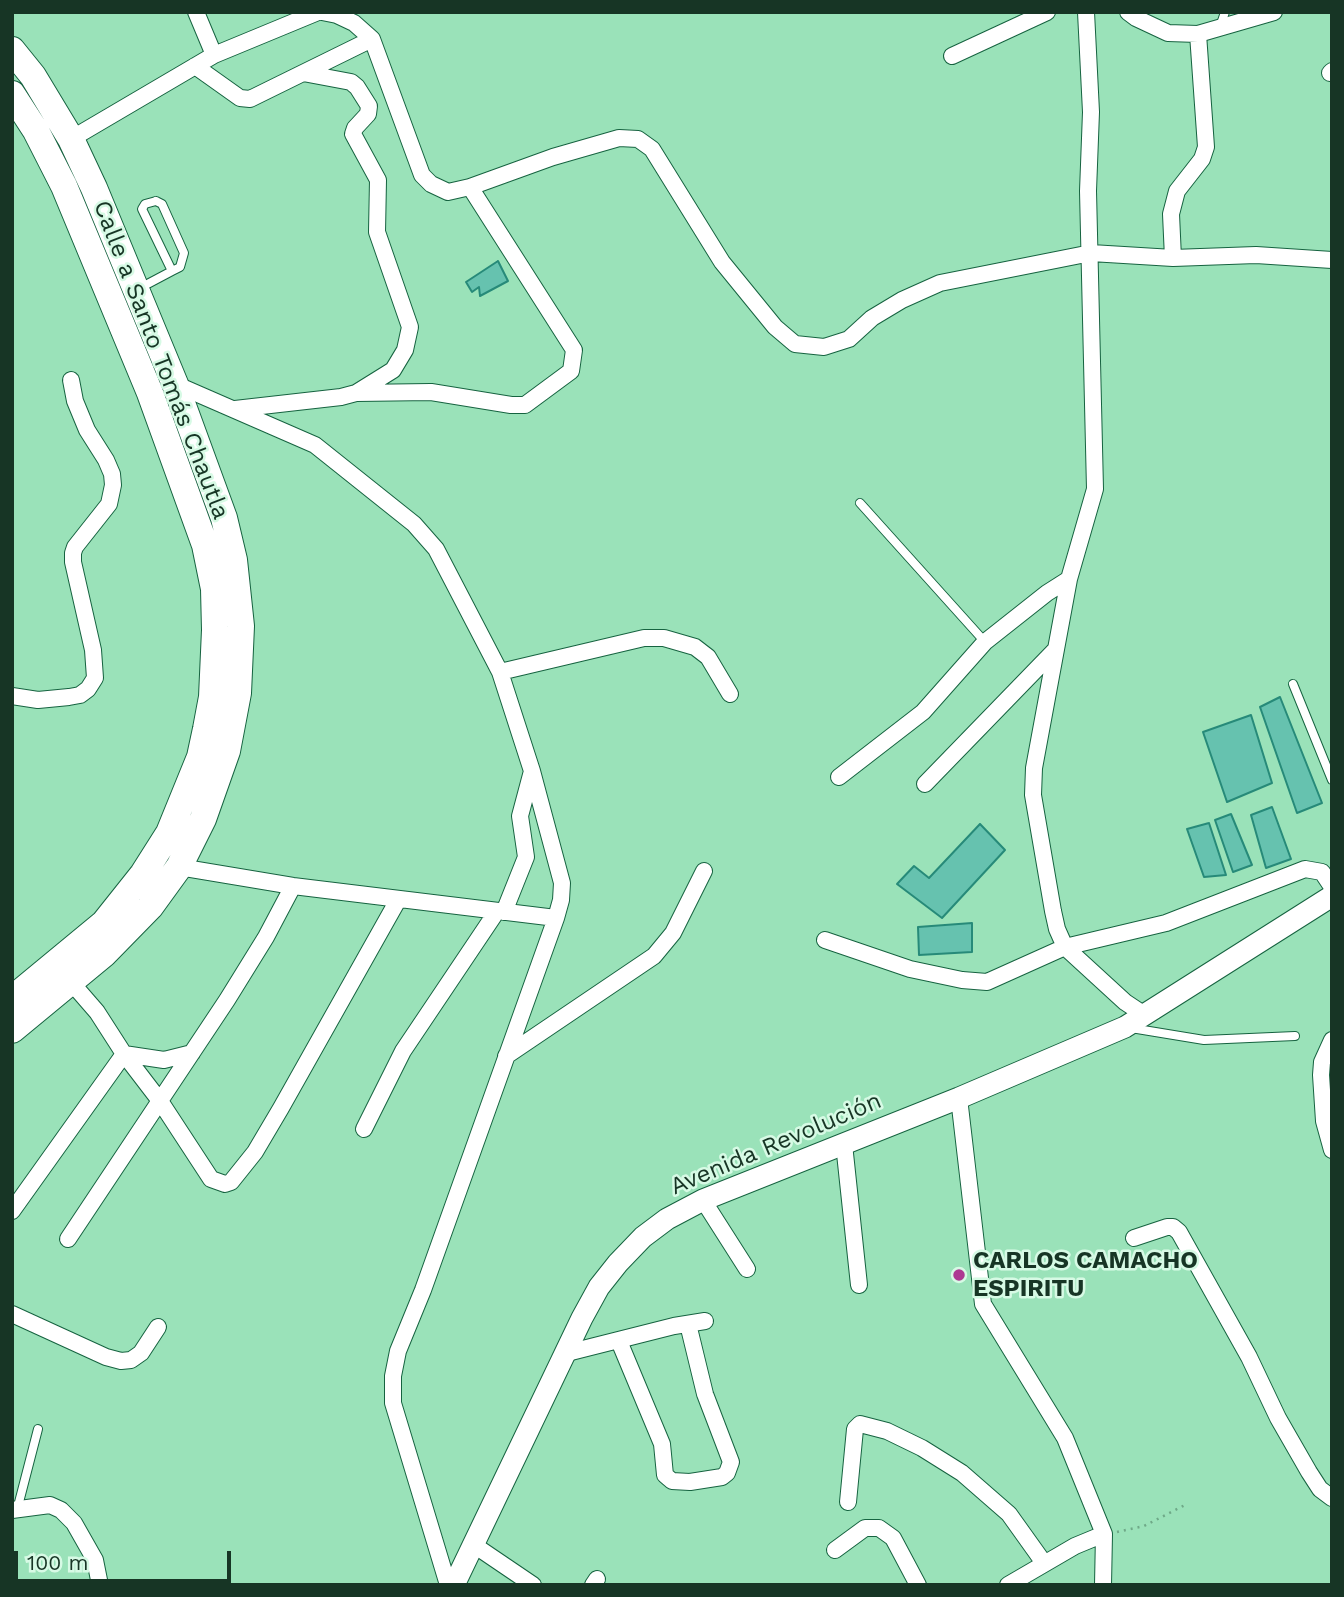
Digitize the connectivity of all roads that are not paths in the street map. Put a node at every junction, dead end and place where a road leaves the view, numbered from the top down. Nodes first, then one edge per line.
1 (196, 12) edge
2 (320, 12) edge
3 (1047, 12) edge
4 (1086, 12) edge
5 (1128, 12) edge
6 (1225, 12) edge
7 (1274, 12) edge
8 (1219, 30) junction
9 (1198, 34) junction
10 (372, 39) junction
11 (12, 50) edge
12 (214, 55) junction
13 (952, 56) dead end
14 (195, 66) junction
15 (303, 74) junction
16 (12, 94) edge
17 (71, 139) junction
18 (470, 187) junction
19 (1091, 253) junction
20 (1173, 258) junction
21 (1332, 260) edge
22 (172, 271) junction
23 (135, 290) junction
24 (71, 380) dead end
25 (175, 384) junction
26 (356, 394) junction
27 (234, 409) junction
28 (860, 503) dead end
29 (1069, 579) junction
30 (985, 642) junction
31 (1056, 649) junction
32 (500, 672) junction
33 (1293, 684) dead end
34 (730, 694) dead end
35 (12, 696) edge
36 (532, 771) junction
37 (839, 777) dead end
38 (1332, 780) edge
39 (925, 784) dead end
40 (179, 867) junction
41 (704, 871) dead end
42 (293, 886) junction
43 (1332, 887) edge
44 (1332, 896) edge
45 (398, 900) junction
46 (500, 911) junction
47 (556, 918) junction
48 (825, 940) dead end
49 (1065, 947) junction
50 (71, 982) junction
51 (12, 999) edge
52 (1143, 1014) junction
53 (1125, 1027) junction
54 (12, 1030) edge
55 (1295, 1036) dead end
56 (1332, 1040) edge
57 (192, 1053) junction
58 (124, 1054) junction
59 (506, 1056) junction
60 (959, 1098) junction
61 (160, 1101) junction
62 (364, 1129) dead end
63 (844, 1144) junction
64 (1332, 1150) edge
65 (703, 1200) junction
66 (12, 1211) edge
67 (1134, 1238) dead end
68 (68, 1239) dead end
69 (747, 1269) dead end
70 (859, 1285) dead end
71 (12, 1314) edge
72 (705, 1321) dead end
73 (688, 1324) junction
74 (158, 1327) dead end
75 (619, 1341) junction
76 (564, 1354) junction
77 (38, 1429) dead end
78 (1332, 1498) edge
79 (848, 1502) dead end
80 (15, 1510) edge
81 (1104, 1534) junction
82 (474, 1545) junction
83 (835, 1550) dead end
84 (1044, 1563) junction
85 (100, 1585) edge
86 (448, 1585) edge
87 (454, 1585) edge
88 (533, 1585) edge
89 (918, 1585) edge
90 (1009, 1585) edge
91 (1103, 1585) edge

1 - 12 street
2 - 10 street
2 - 12 street
3 - 13 street
4 - 19 street
5 - 9 street
6 - 8 lane
7 - 8 street
8 - 9 street
9 - 20 street
10 - 15 street
10 - 18 street
11 - 17 main road, Calle a Santo Tomás Chautla
12 - 14 street
14 - 15 street
14 - 17 street
15 - 26 street
16 - 51 main road, Calle a Santo Tomás Chautla
17 - 23 main road, Calle a Santo Tomás Chautla
18 - 19 street
18 - 26 street
19 - 20 street
19 - 29 street
20 - 21 street
22 - 22 lane
22 - 23 lane
23 - 25 main road, Calle a Santo Tomás Chautla
24 - 35 street
25 - 27 street
25 - 40 main road, Calle a Santo Tomás Chautla
26 - 27 street
27 - 32 street
28 - 30 lane
29 - 30 street
29 - 31 street
30 - 37 street
31 - 39 street
31 - 49 street
32 - 34 street
32 - 36 street
33 - 38 lane
36 - 46 street
36 - 47 street
40 - 42 street
40 - 50 main road, Calle a Santo Tomás Chautla
41 - 59 street
42 - 45 street
42 - 57 street
43 - 49 street
44 - 52 street, Avenida Revolución
45 - 46 street
45 - 61 street
46 - 47 street
46 - 62 street
47 - 59 street
48 - 49 street
49 - 52 street
50 - 54 main road, Calle a Santo Tomás Chautla
50 - 58 street
52 - 53 street, Avenida Revolución
53 - 55 lane
53 - 60 street, Avenida Revolución
56 - 64 street
57 - 58 street
57 - 61 street
58 - 61 street
58 - 66 street
59 - 86 street
60 - 63 street, Avenida Revolución
60 - 81 street
61 - 68 street
63 - 65 street, Avenida Revolución
63 - 70 street
65 - 69 street
65 - 76 street, Avenida Revolución
67 - 78 street
71 - 74 street
72 - 73 street
73 - 75 street
73 - 75 street
75 - 76 street
76 - 82 street, Avenida Revolución
77 - 80 lane
79 - 84 street
80 - 85 street
81 - 84 street
81 - 91 street
82 - 87 street, Avenida Revolución
82 - 88 street
83 - 89 street
84 - 90 street

